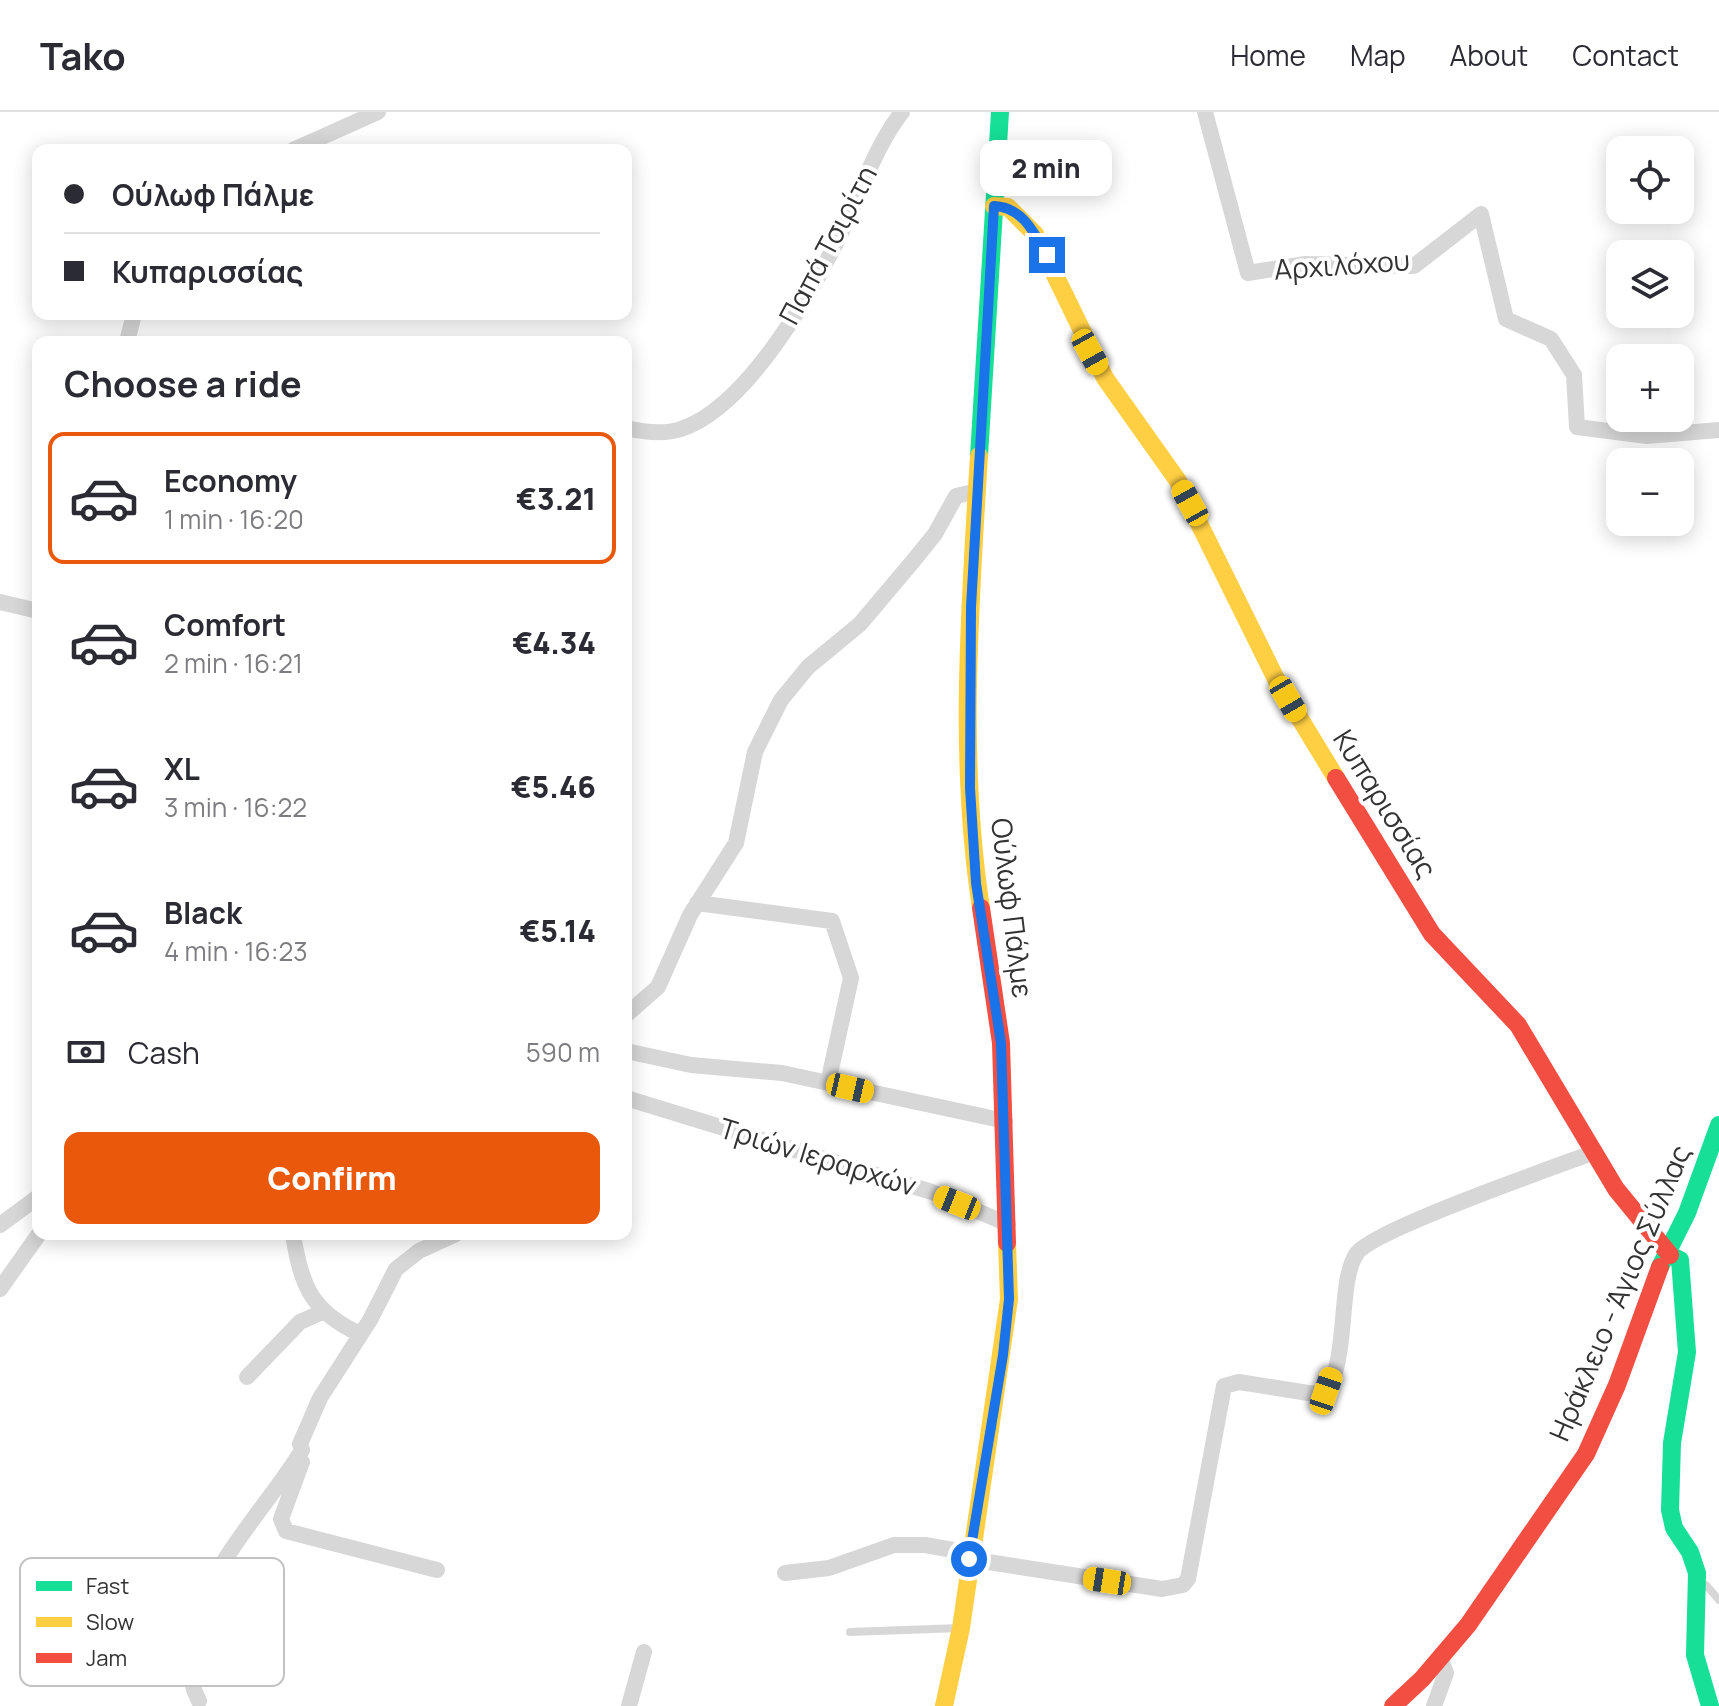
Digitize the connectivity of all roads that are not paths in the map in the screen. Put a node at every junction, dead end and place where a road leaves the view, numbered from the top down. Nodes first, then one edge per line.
1 (378, 112) edge
2 (902, 112) edge
3 (1000, 112) edge
4 (1205, 112) edge
5 (306, 144) edge
6 (994, 206) junction
7 (632, 429) edge
8 (1719, 430) edge
9 (977, 491) junction
10 (0, 602) edge
11 (32, 610) edge
12 (697, 903) junction
13 (632, 1010) edge
14 (632, 1052) edge
15 (828, 1083) junction
16 (632, 1100) edge
17 (1005, 1121) junction
18 (1719, 1125) edge
19 (1595, 1152) junction
20 (32, 1201) edge
21 (1008, 1224) junction
22 (0, 1225) edge
23 (35, 1240) edge
24 (294, 1240) edge
25 (445, 1240) edge
26 (1666, 1252) junction
27 (0, 1289) edge
28 (322, 1312) junction
29 (360, 1334) junction
30 (247, 1377) dead end
31 (302, 1450) junction
32 (970, 1556) junction
33 (228, 1558) edge
34 (437, 1570) dead end
35 (785, 1573) dead end
36 (1698, 1583) junction
37 (1719, 1600) edge
38 (961, 1628) junction
39 (850, 1632) dead end
40 (644, 1652) dead end
41 (1440, 1657) junction
42 (195, 1686) edge
43 (199, 1701) dead end
44 (629, 1706) edge
45 (944, 1706) edge
46 (1393, 1706) edge
47 (1434, 1706) edge
48 (1710, 1706) edge

1 - 5 street
2 - 7 street, Παπά Τσιρίτη
3 - 6 street, Ούλωφ Πάλμε
4 - 8 street, Αρχιλόχου
6 - 9 street, Ούλωφ Πάλμε
6 - 19 street, Κυπαρισσίας
9 - 12 street
9 - 17 street, Ούλωφ Πάλμε
10 - 11 street
12 - 13 street
12 - 15 street
14 - 15 street
15 - 17 street
16 - 21 street, Τριών Ιεραρχών
17 - 21 street, Ούλωφ Πάλμε
18 - 26 street, Ηράκλειο - Άγιος Σύλλας
19 - 26 street, Κυπαρισσίας
19 - 32 street
20 - 22 street
21 - 32 street, Ούλωφ Πάλμε
23 - 27 street
24 - 28 street
25 - 29 street
26 - 36 street, Κυπαρισσίας
26 - 41 street, Ηράκλειο - Άγιος Σύλλας
28 - 29 street
28 - 30 street
29 - 31 street
31 - 33 street
31 - 34 street
32 - 35 street
32 - 38 street, Ούλωφ Πάλμε
36 - 37 lane
36 - 48 street
38 - 39 lane
38 - 45 street, Ούλωφ Πάλμε
40 - 44 street
41 - 46 street, Ηράκλειο - Άγιος Σύλλας
41 - 47 street
42 - 43 street

